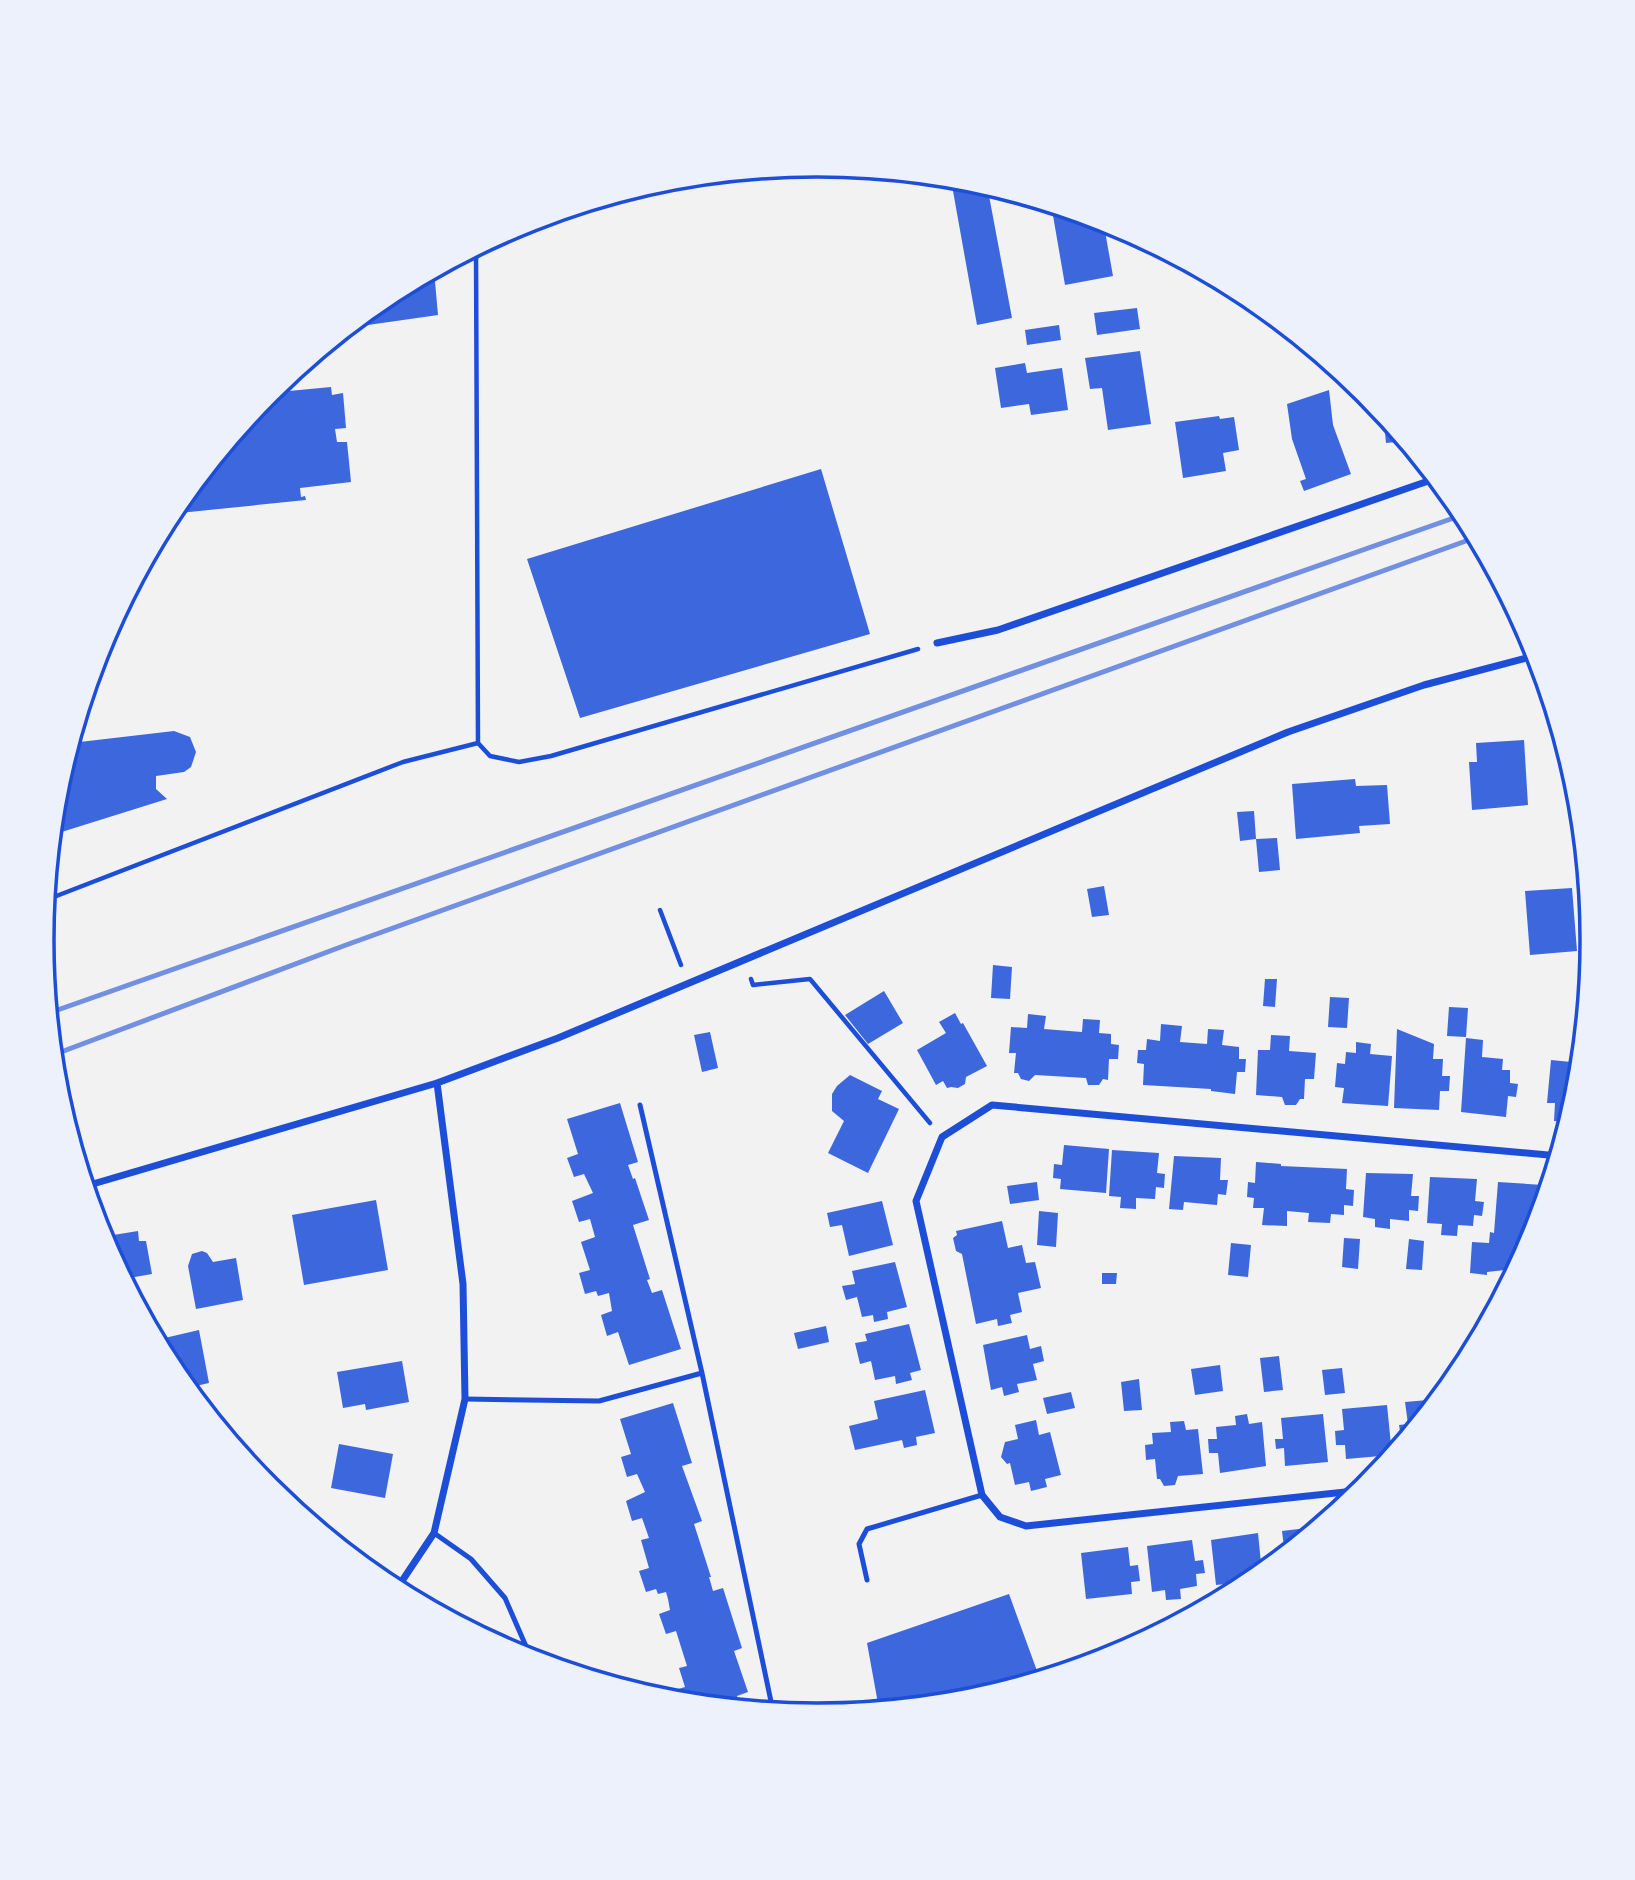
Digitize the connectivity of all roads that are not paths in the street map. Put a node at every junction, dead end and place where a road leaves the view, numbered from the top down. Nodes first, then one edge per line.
1 (1427, 481) edge
2 (937, 643) road end
3 (1527, 658) edge
4 (437, 1083) junction
5 (640, 1105) dead end
6 (1550, 1155) edge
7 (95, 1183) edge
8 (702, 1373) junction
9 (466, 1399) junction
10 (1344, 1492) edge
11 (982, 1495) junction
12 (434, 1532) junction
13 (867, 1580) dead end
14 (402, 1581) edge
15 (526, 1646) edge
16 (771, 1702) edge

1 - 2 street
3 - 4 street
4 - 7 street
4 - 9 street
5 - 8 lane
6 - 11 street
8 - 9 lane
8 - 16 lane
9 - 12 street
10 - 11 street
11 - 13 lane
12 - 14 street
12 - 15 lane

